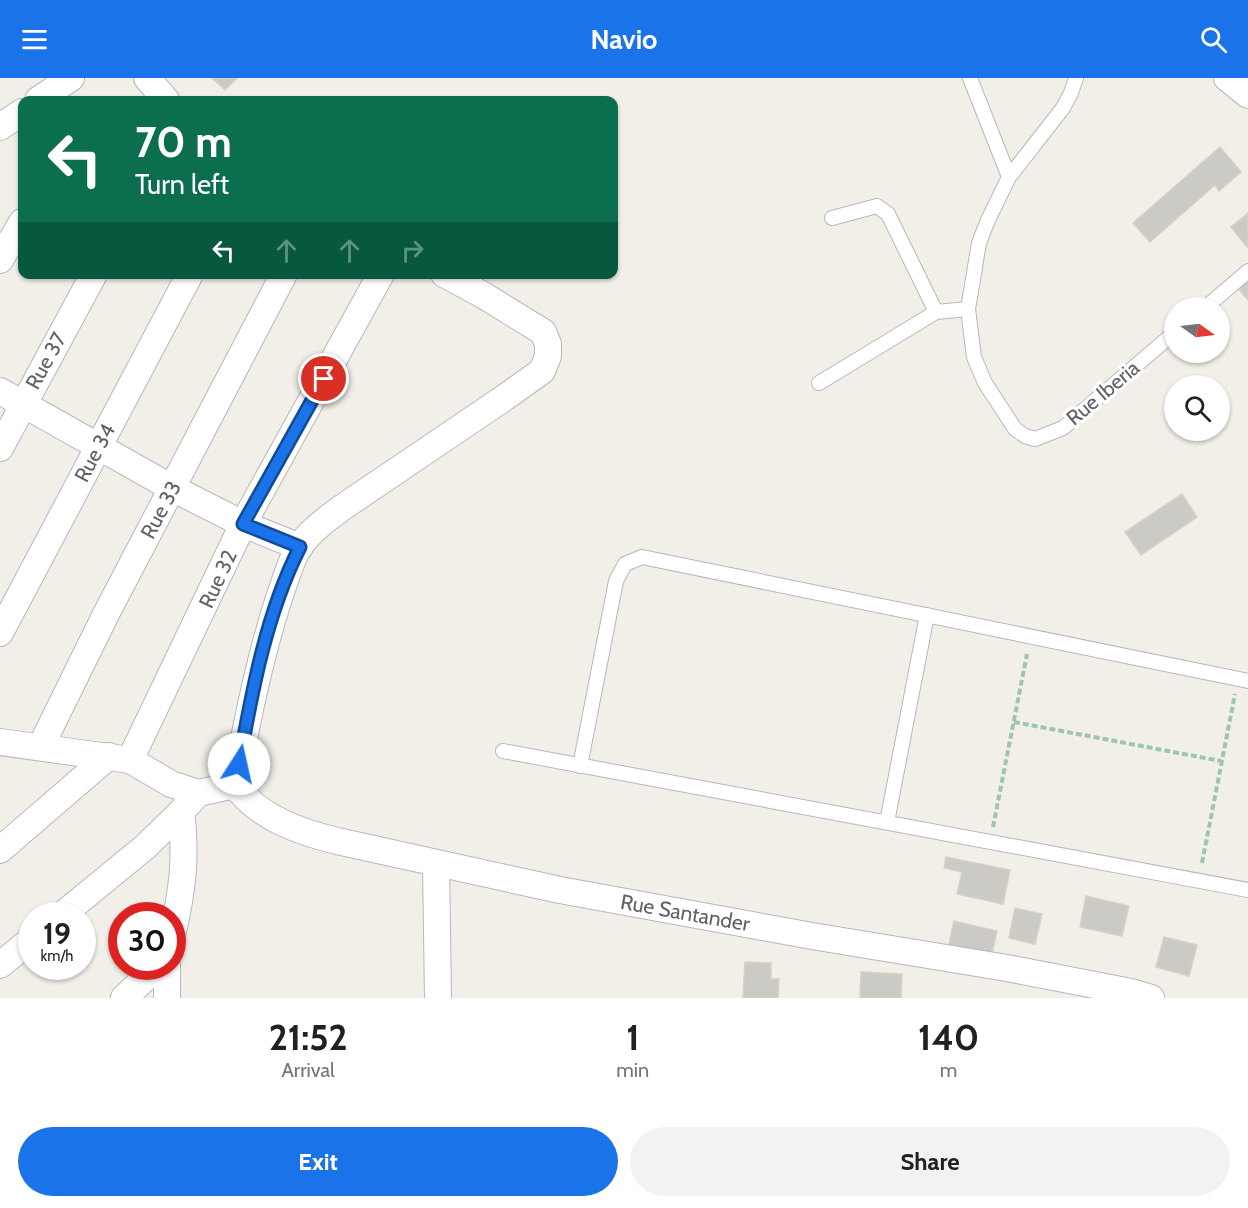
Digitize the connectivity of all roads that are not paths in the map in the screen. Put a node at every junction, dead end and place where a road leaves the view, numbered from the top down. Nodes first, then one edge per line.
1 (71, 78) edge
2 (147, 78) edge
3 (970, 78) edge
4 (1076, 78) edge
5 (1227, 78) edge
6 (1248, 95) edge
7 (44, 96) edge
8 (163, 96) edge
9 (18, 114) edge
10 (0, 127) edge
11 (1009, 177) junction
12 (832, 218) dead end
13 (18, 229) edge
14 (0, 260) edge
15 (1248, 271) edge
16 (91, 279) edge
17 (187, 279) edge
18 (281, 279) edge
19 (378, 279) edge
20 (453, 279) edge
21 (1218, 297) edge
22 (968, 309) junction
23 (936, 312) junction
24 (1164, 342) edge
25 (819, 382) dead end
26 (0, 391) edge
27 (22, 405) junction
28 (98, 446) junction
29 (0, 448) edge
30 (172, 488) junction
31 (243, 524) junction
32 (300, 547) junction
33 (927, 615) junction
34 (0, 633) edge
35 (1243, 680) edge
36 (0, 742) edge
37 (40, 746) junction
38 (503, 751) dead end
39 (119, 758) junction
40 (580, 766) junction
41 (236, 785) junction
42 (198, 793) junction
43 (181, 812) junction
44 (887, 822) junction
45 (6, 839) edge
46 (436, 863) junction
47 (1248, 890) edge
48 (78, 902) edge
49 (178, 902) edge
50 (18, 950) edge
51 (0, 965) edge
52 (143, 980) edge
53 (167, 980) edge
54 (124, 998) edge
55 (166, 998) edge
56 (438, 998) edge
57 (1151, 998) edge

1 - 7 street
2 - 8 street
3 - 11 lane
4 - 11 lane
5 - 6 street
9 - 10 street
11 - 22 lane
12 - 23 lane
13 - 14 street
15 - 21 lane
16 - 27 street, Rue 37
17 - 28 street, Rue 34
18 - 30 street, Rue 33
19 - 31 street, Rue 32
20 - 32 street
22 - 23 lane
22 - 24 lane, Rue Iberia
23 - 25 lane
26 - 27 street
27 - 28 street
27 - 29 street, Rue 37
28 - 30 street
28 - 34 street, Rue 34
30 - 31 street
30 - 37 street, Rue 33
31 - 32 street
31 - 39 street, Rue 32
32 - 41 street
33 - 35 lane
33 - 40 lane
33 - 44 lane
36 - 37 street
37 - 39 street
38 - 40 lane
39 - 42 street
39 - 45 street
40 - 44 lane
41 - 42 street
41 - 46 street, Rue Santander
42 - 43 street
43 - 48 street
43 - 49 street
44 - 47 lane
46 - 56 street
46 - 57 street, Rue Santander
50 - 51 street
52 - 54 street
53 - 55 street

